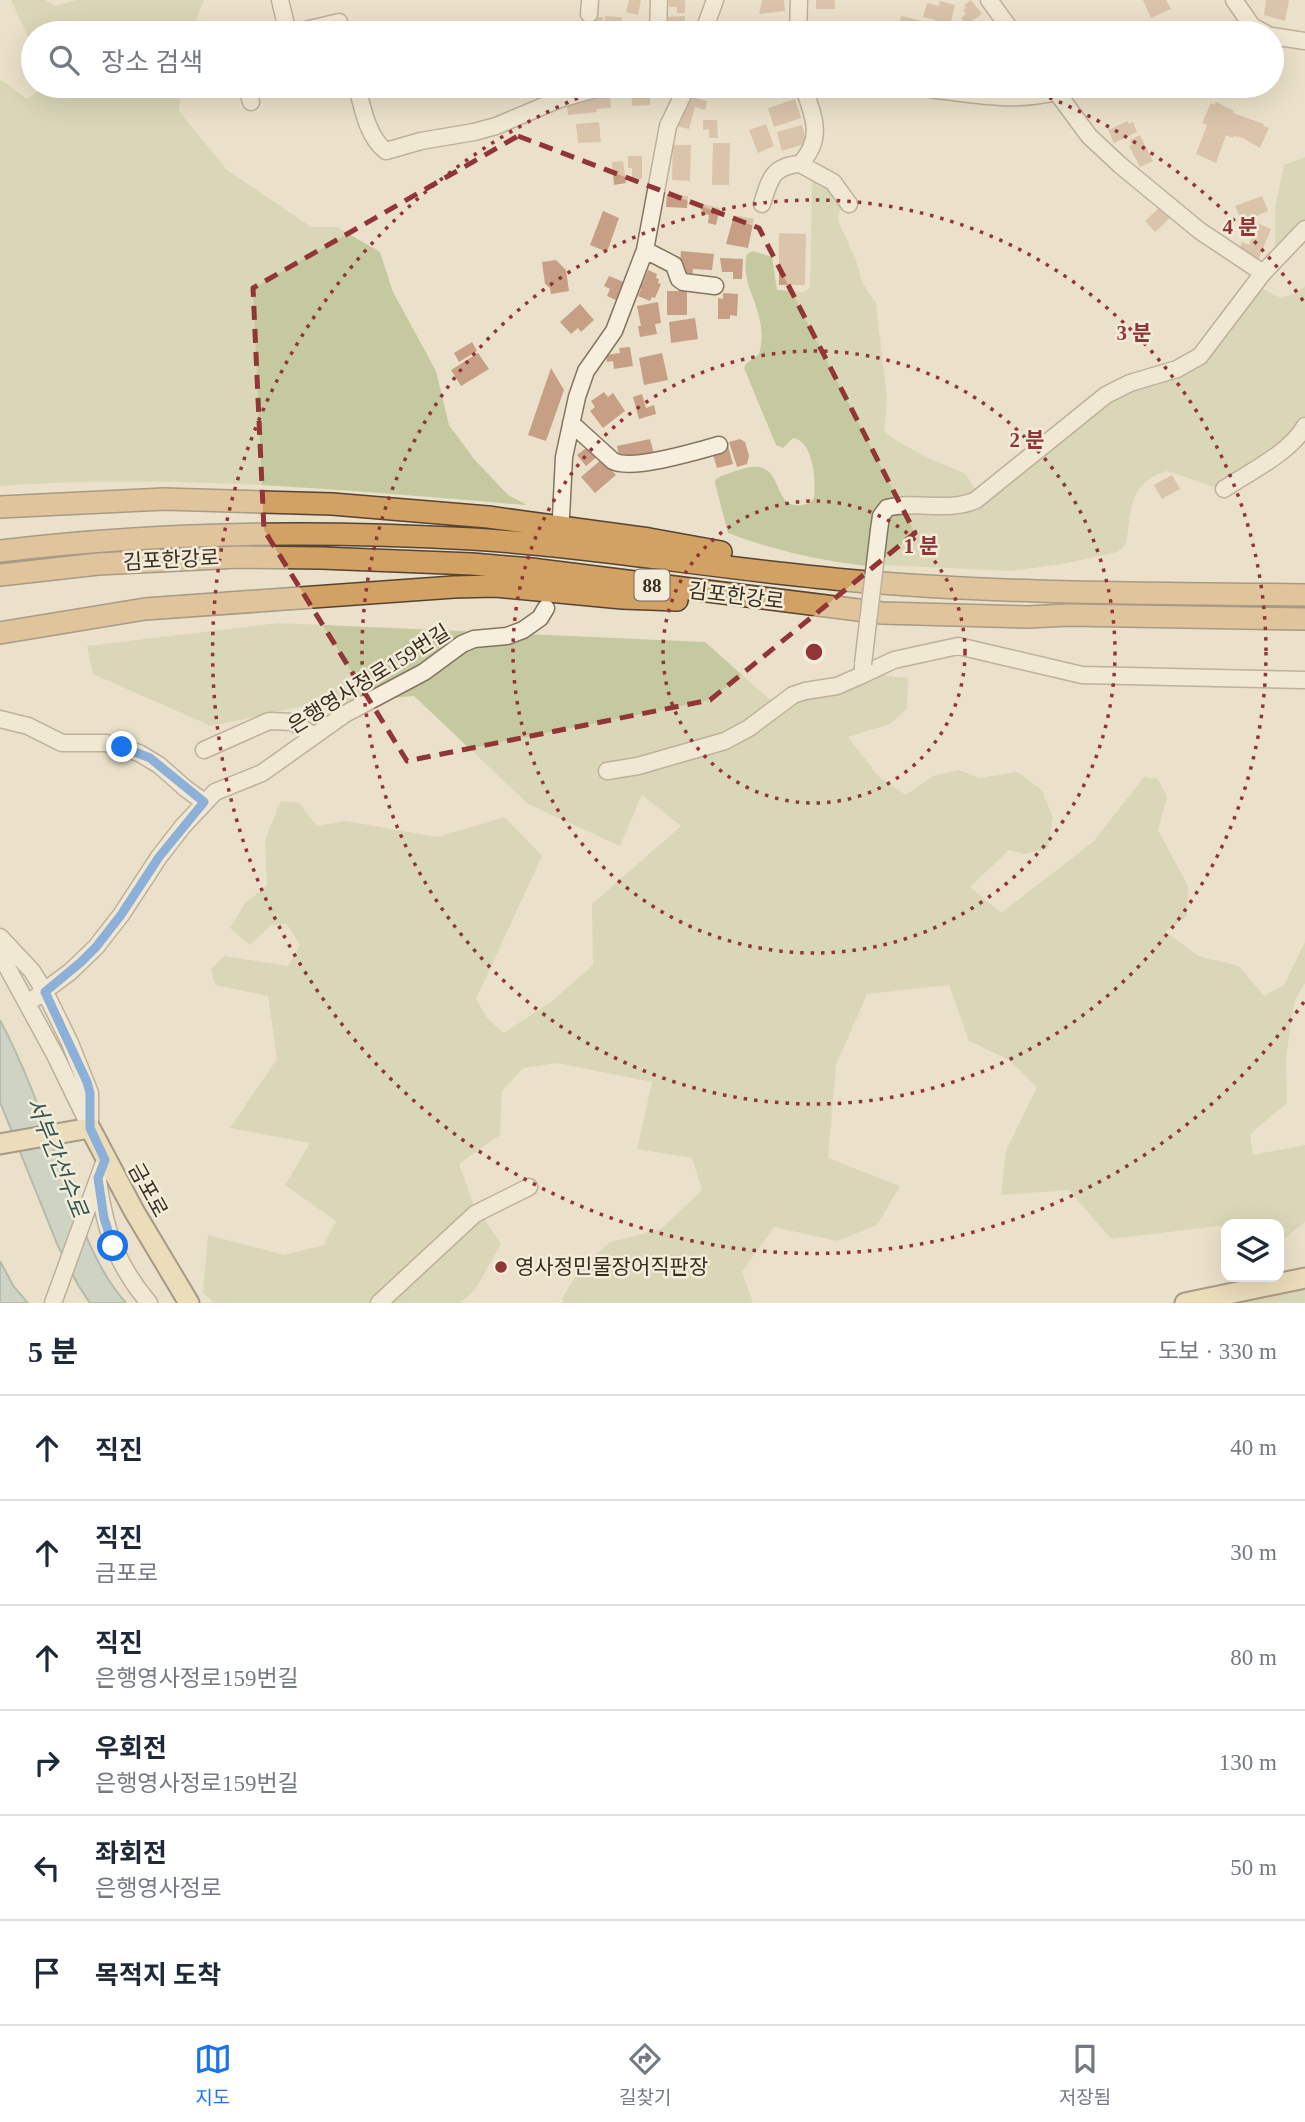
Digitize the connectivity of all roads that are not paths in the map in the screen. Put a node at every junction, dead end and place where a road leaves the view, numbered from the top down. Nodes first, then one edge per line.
1 (280, 0) edge
2 (659, 0) edge
3 (715, 0) edge
4 (799, 0) edge
5 (989, 0) edge
6 (1234, 0) edge
7 (287, 21) edge
8 (658, 21) edge
9 (707, 21) edge
10 (798, 21) edge
11 (1004, 21) edge
12 (1249, 21) edge
13 (1284, 38) edge
14 (1305, 41) edge
15 (250, 98) edge
16 (361, 98) edge
17 (563, 98) edge
18 (681, 98) edge
19 (807, 98) edge
20 (1009, 98) edge
21 (1035, 98) edge
22 (1061, 98) edge
23 (251, 102) dead end
24 (800, 163) junction
25 (762, 204) dead end
26 (849, 204) dead end
27 (1305, 229) edge
28 (645, 250) junction
29 (1262, 273) junction
30 (715, 286) dead end
31 (571, 423) junction
32 (1305, 426) edge
33 (719, 445) dead end
34 (1224, 489) dead end
35 (0, 507) edge
36 (561, 517) dead end
37 (0, 551) edge
38 (0, 575) edge
39 (842, 580) junction
40 (1305, 595) edge
41 (740, 597) junction
42 (546, 608) dead end
43 (1305, 619) edge
44 (0, 633) edge
45 (862, 669) junction
46 (1305, 680) edge
47 (0, 719) edge
48 (314, 736) junction
49 (204, 750) dead end
50 (607, 771) dead end
51 (204, 802) junction
52 (0, 937) edge
53 (0, 954) edge
54 (45, 992) junction
55 (28, 1003) junction
56 (90, 1128) junction
57 (0, 1144) edge
58 (102, 1169) junction
59 (529, 1187) dead end
60 (1305, 1278) edge
61 (53, 1303) edge
62 (149, 1303) edge
63 (189, 1303) edge
64 (379, 1303) edge
65 (1185, 1303) edge

1 - 7 street
2 - 8 street
3 - 9 street
4 - 10 street
5 - 11 street
6 - 12 street
13 - 14 street
15 - 23 street
16 - 17 street
18 - 28 street
19 - 24 street
20 - 21 street
22 - 29 street
24 - 25 street
24 - 26 street
27 - 29 street
28 - 30 street
28 - 31 street
29 - 45 street, bridge
31 - 33 street
31 - 36 street
32 - 34 street
35 - 39 highway
37 - 39 highway, 김포한강로 / 88
38 - 41 highway, 김포한강로 / 88
39 - 40 highway, 김포한강로 / 88
41 - 43 highway, 김포한강로 / 88
41 - 44 highway
42 - 48 street, 은행영사정로159번길
45 - 46 street
45 - 50 street
47 - 51 street
48 - 49 street
48 - 51 street, 은행영사정로159번길
51 - 54 street, 은행영사정로159번길
52 - 54 street
53 - 55 street
54 - 55 street, 은행영사정로159번길
54 - 56 street
55 - 56 street
56 - 57 main road
56 - 58 main road, 금포로
58 - 61 street
58 - 62 street
58 - 63 main road, 금포로
59 - 64 street
60 - 65 main road

